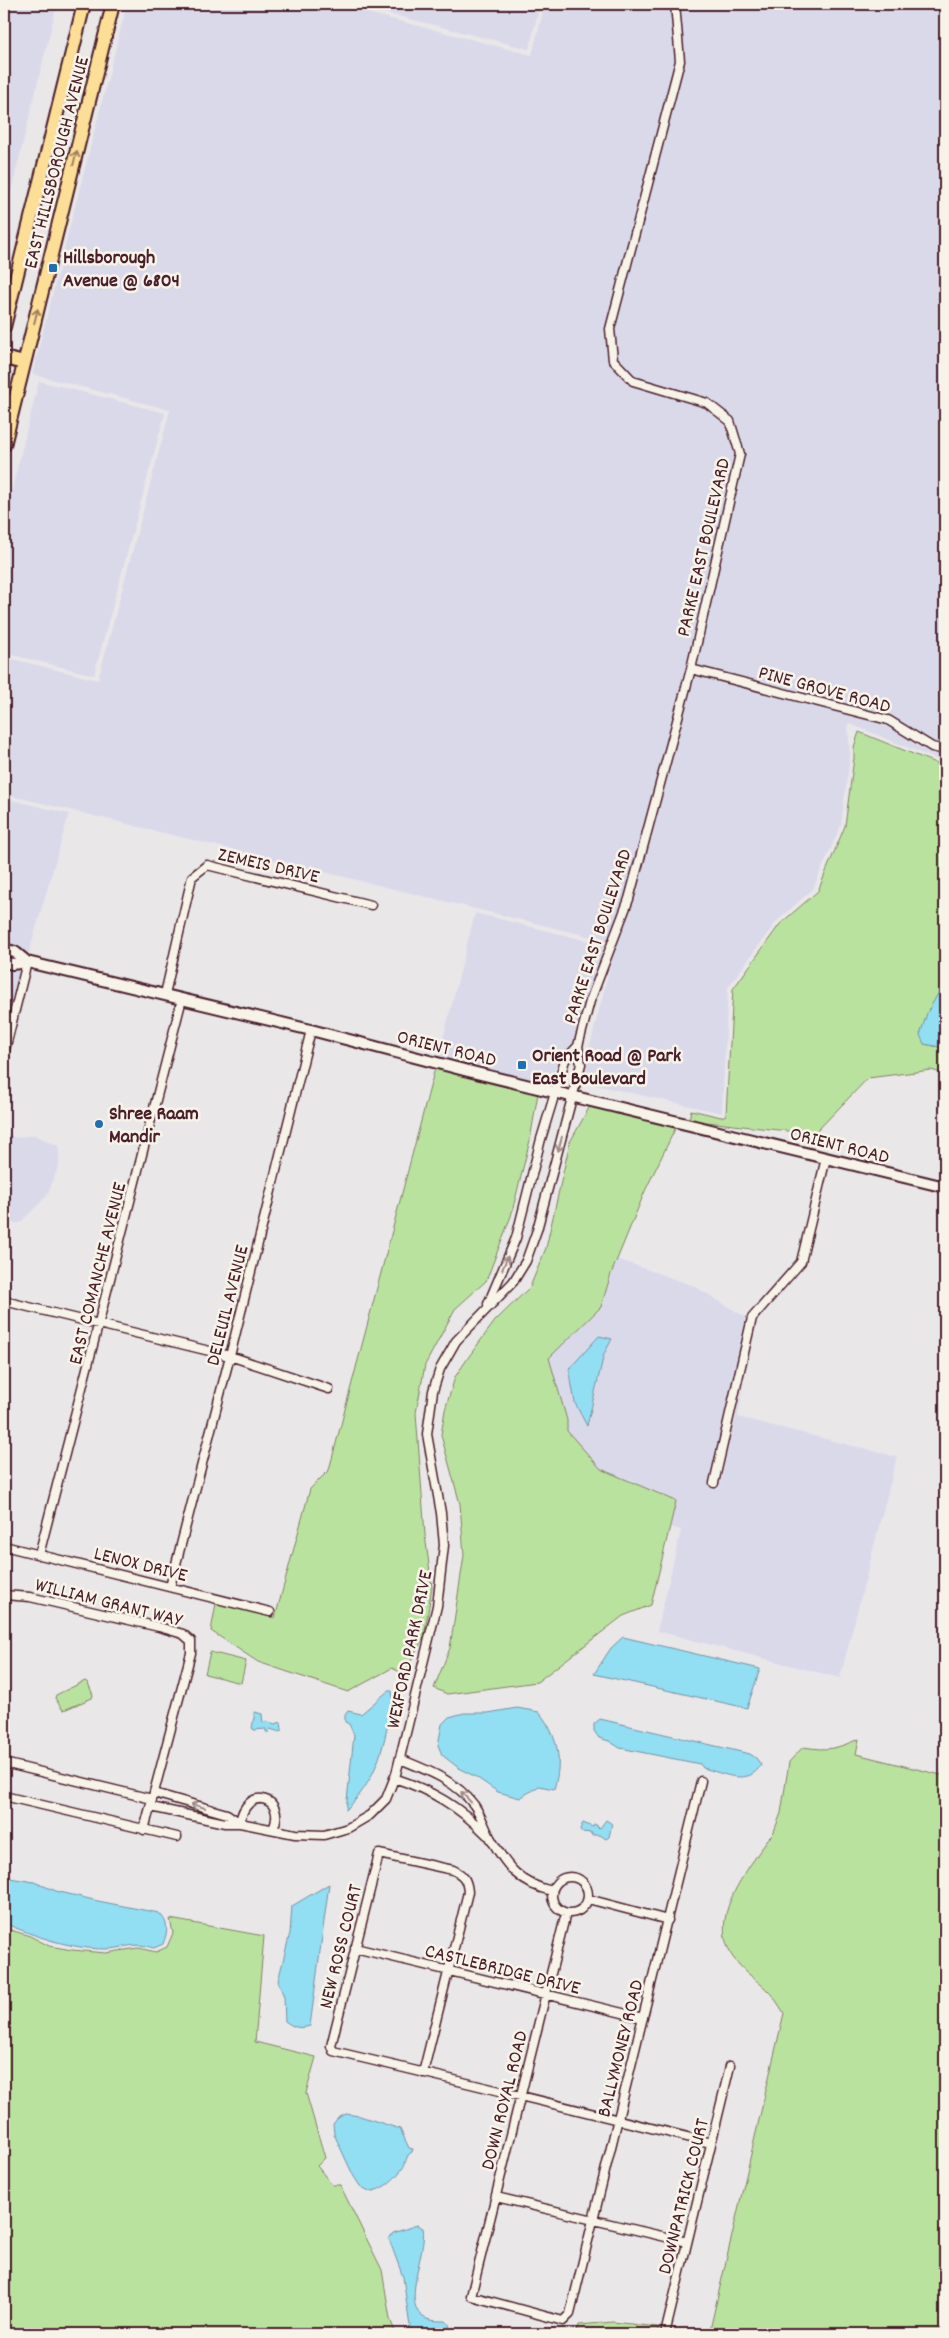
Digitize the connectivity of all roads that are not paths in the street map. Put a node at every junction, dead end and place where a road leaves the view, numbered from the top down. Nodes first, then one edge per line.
1 (84, 4) edge
2 (113, 4) edge
3 (676, 4) edge
4 (4, 327) edge
5 (4, 358) edge
6 (24, 363) junction
7 (4, 445) edge
8 (690, 669) junction
9 (945, 750) edge
10 (371, 906) dead end
11 (4, 949) edge
12 (4, 962) edge
13 (27, 962) junction
14 (165, 994) junction
15 (182, 999) junction
16 (311, 1030) junction
17 (578, 1046) junction
18 (4, 1054) edge
19 (554, 1092) junction
20 (573, 1097) junction
21 (826, 1158) junction
22 (945, 1187) edge
23 (4, 1301) edge
24 (486, 1308) junction
25 (100, 1324) junction
26 (230, 1356) junction
27 (329, 1389) dead end
28 (714, 1483) dead end
29 (4, 1546) edge
30 (39, 1555) junction
31 (170, 1587) junction
32 (4, 1595) edge
33 (270, 1612) dead end
34 (400, 1759) junction
35 (4, 1763) edge
36 (394, 1778) junction
37 (701, 1781) dead end
38 (4, 1796) edge
39 (152, 1800) junction
40 (240, 1823) junction
41 (273, 1829) junction
42 (144, 1830) junction
43 (177, 1837) dead end
44 (491, 1838) junction
45 (552, 1891) junction
46 (588, 1899) junction
47 (566, 1913) junction
48 (668, 1920) junction
49 (355, 1948) junction
50 (448, 1972) junction
51 (546, 1996) junction
52 (643, 2018) junction
53 (730, 2066) dead end
54 (423, 2072) junction
55 (521, 2096) junction
56 (618, 2119) junction
57 (711, 2143) junction
58 (496, 2197) junction
59 (593, 2220) junction
60 (687, 2242) junction
61 (563, 2321) joint
62 (665, 2334) edge

1 - 4 main road, EAST HILLSBOROUGH AVENUE
6 -> 2 main road, EAST HILLSBOROUGH AVENUE
3 - 8 street, PARKE EAST BOULEVARD
5 - 6 main road
6 - 7 main road, EAST HILLSBOROUGH AVENUE
8 - 9 street, PINE GROVE ROAD
8 - 17 street, PARKE EAST BOULEVARD
10 - 14 street, ZEMEIS DRIVE
11 - 13 street, ORIENT ROAD
12 - 13 street, ORIENT ROAD
13 - 14 street, ORIENT ROAD
13 - 18 street
14 - 15 street, ORIENT ROAD
15 - 16 street, ORIENT ROAD
15 - 25 street, EAST COMANCHE AVENUE
16 - 19 street, ORIENT ROAD
16 - 26 street, DELEUIL AVENUE
17 - 19 street, PARKE EAST BOULEVARD
17 - 20 street, PARKE EAST BOULEVARD
19 - 20 street, ORIENT ROAD
24 -> 19 street, WEXFORD PARK DRIVE
20 - 21 street, ORIENT ROAD
20 -> 24 street, WEXFORD PARK DRIVE
21 - 22 street, ORIENT ROAD
21 - 28 street
23 - 25 street
24 - 34 street, WEXFORD PARK DRIVE
25 - 26 street
25 - 30 street, EAST COMANCHE AVENUE
26 - 27 street
26 - 31 street, DELEUIL AVENUE
29 - 30 street, LENOX DRIVE
30 - 31 street, LENOX DRIVE
31 - 33 street, LENOX DRIVE
32 - 39 street, WILLIAM GRANT WAY
34 - 36 street, WEXFORD PARK DRIVE
44 -> 34 street
35 - 39 street, WEXFORD PARK DRIVE
36 - 41 street, WEXFORD PARK DRIVE
36 - 44 street
37 - 48 street, BALLYMONEY ROAD
38 - 42 street
39 - 40 street, WEXFORD PARK DRIVE
40 -> 39 street, WEXFORD PARK DRIVE
39 - 42 street, WILLIAM GRANT WAY
40 - 41 street, WEXFORD PARK DRIVE
40 - 41 street
42 - 43 street
44 - 45 street
45 - 46 street
45 - 47 street
46 - 47 street
46 - 48 street
47 - 51 street, DOWN ROYAL ROAD
48 - 52 street, BALLYMONEY ROAD
49 - 50 street, CASTLEBRIDGE DRIVE
49 - 50 street, NEW ROSS COURT
49 - 54 street, NEW ROSS COURT
50 - 51 street, CASTLEBRIDGE DRIVE
50 - 54 street
51 - 52 street, CASTLEBRIDGE DRIVE
51 - 55 street, DOWN ROYAL ROAD
52 - 56 street, BALLYMONEY ROAD
53 - 57 street, DOWNPATRICK COURT
54 - 55 street
55 - 56 street
55 - 58 street, DOWN ROYAL ROAD
56 - 57 street
56 - 59 street, BALLYMONEY ROAD
57 - 60 street, DOWNPATRICK COURT
58 - 59 street
58 - 61 street, DOWN ROYAL ROAD
59 - 60 street
59 - 61 street, BALLYMONEY ROAD
60 - 62 street, DOWNPATRICK COURT

